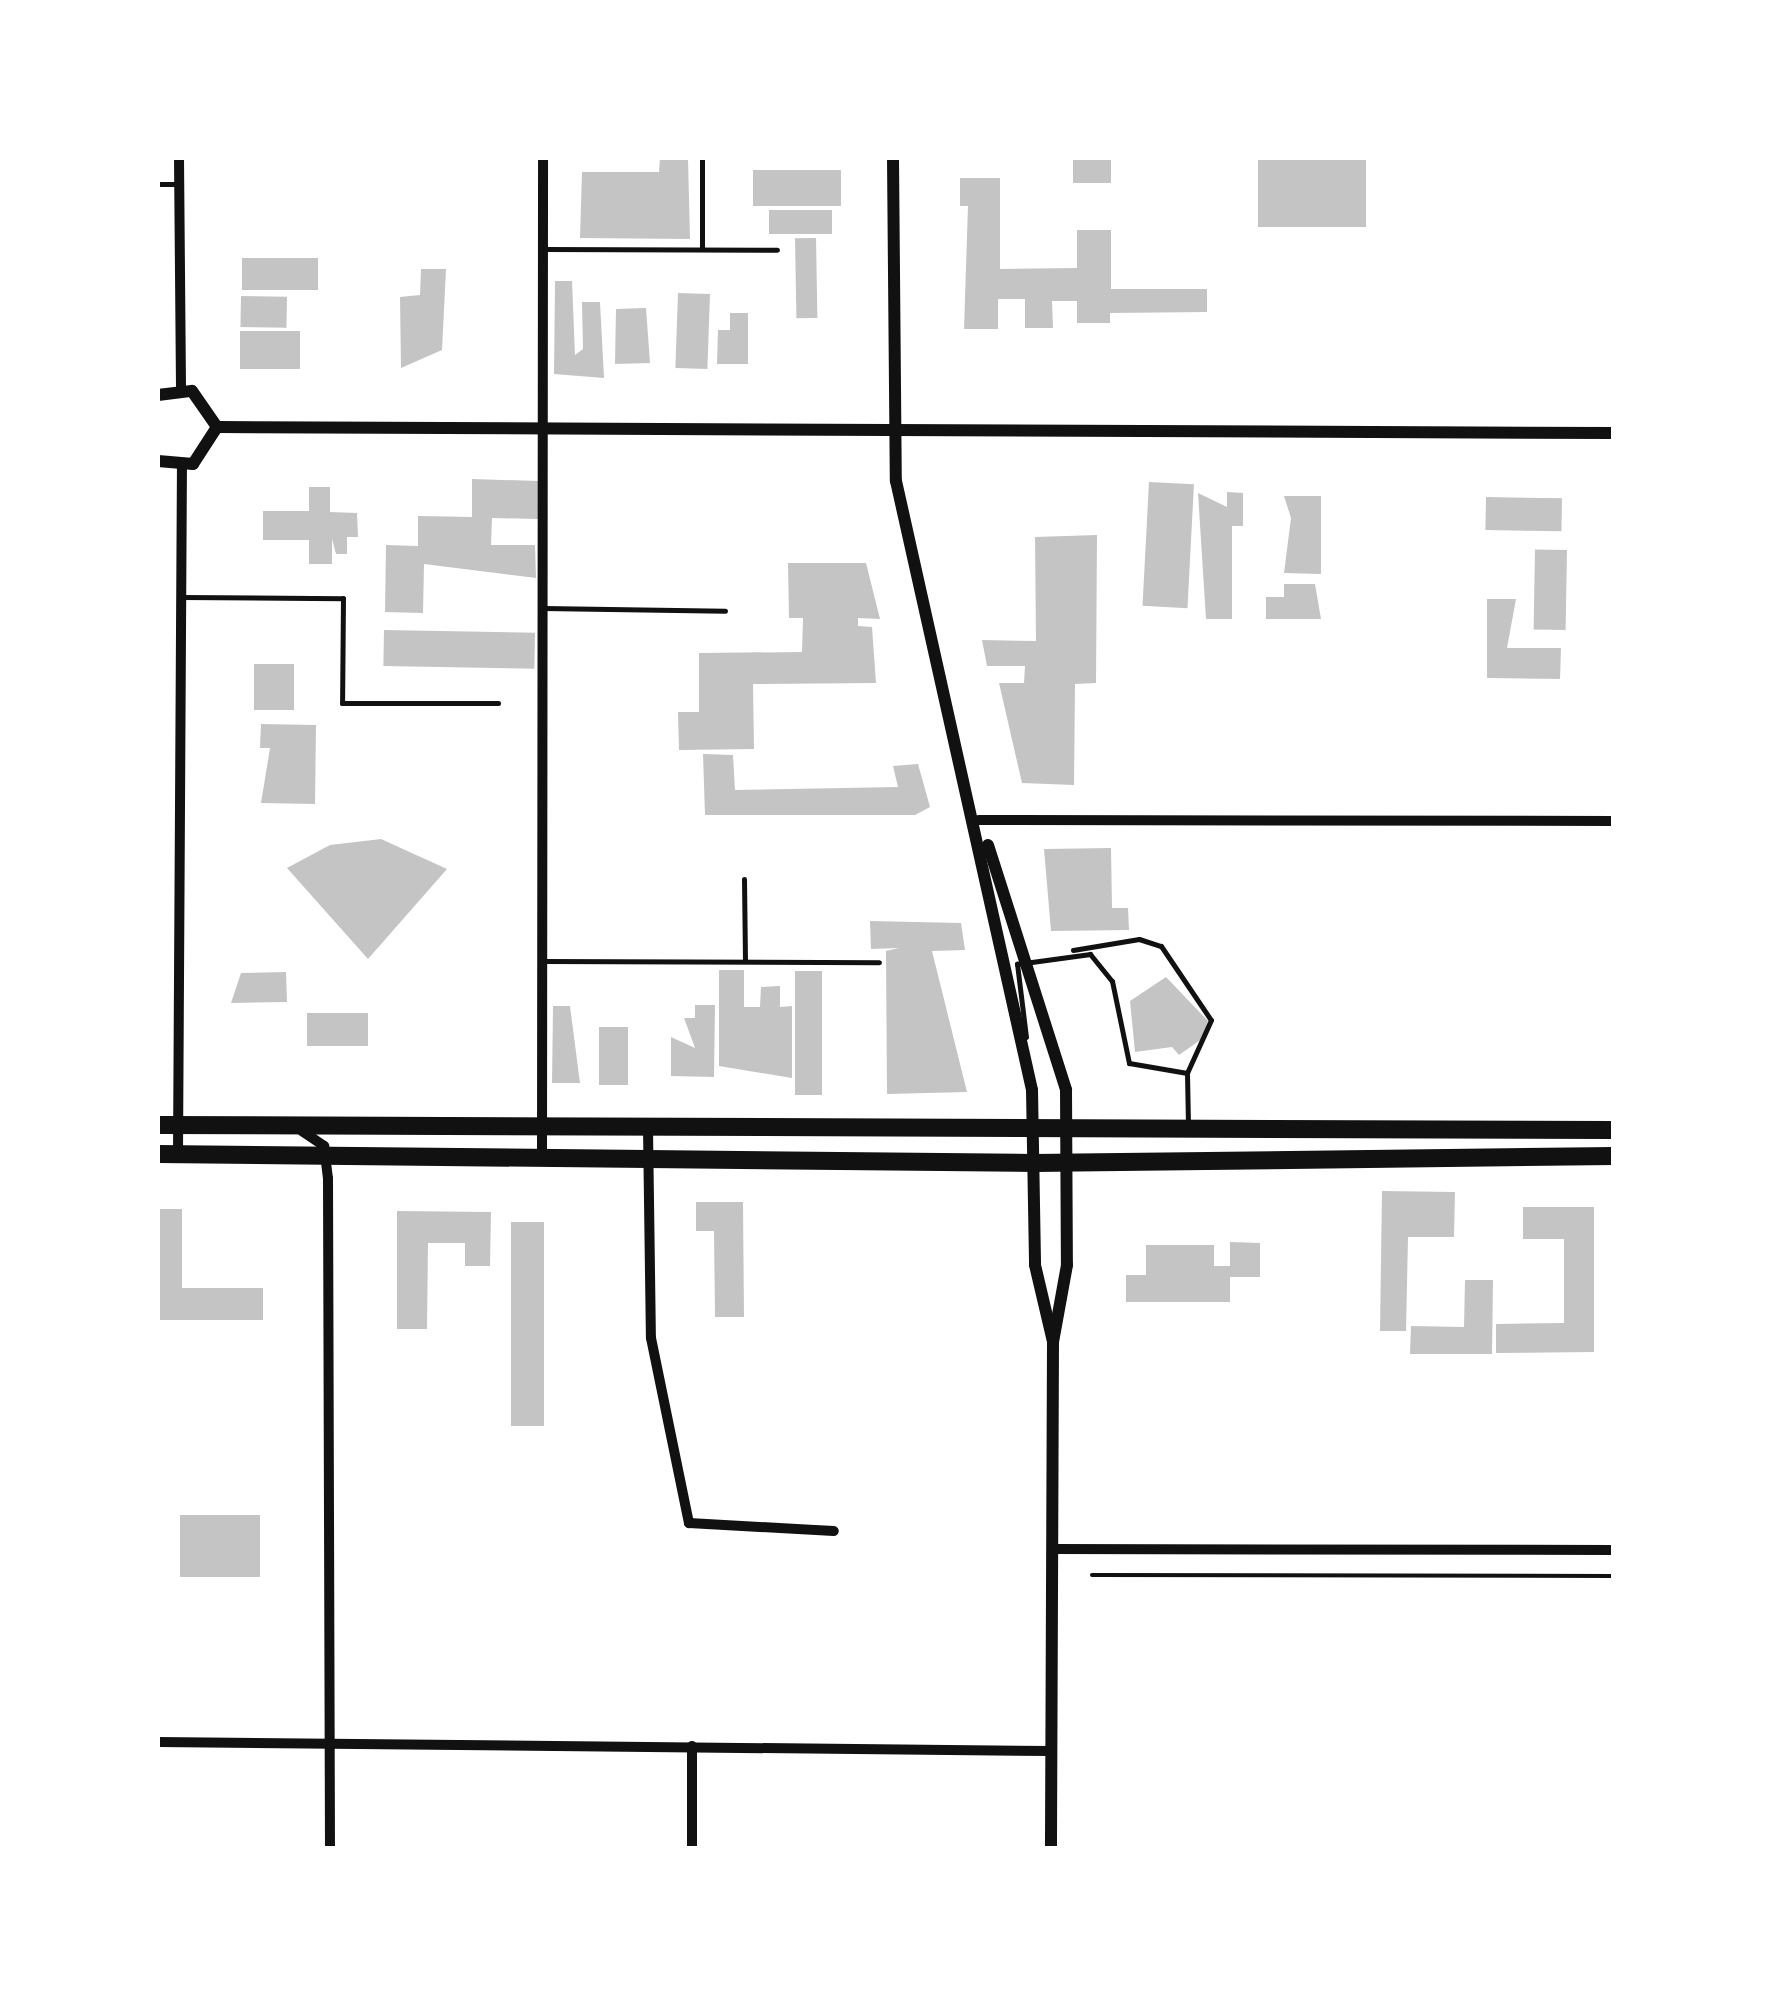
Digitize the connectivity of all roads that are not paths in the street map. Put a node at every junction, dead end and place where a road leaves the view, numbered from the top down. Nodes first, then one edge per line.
1 (180, 158) edge
2 (543, 158) edge
3 (702, 158) edge
4 (893, 158) edge
5 (158, 184) edge
6 (180, 184) junction
7 (543, 250) junction
8 (702, 250) junction
9 (777, 250) dead end
10 (181, 389) junction
11 (158, 395) edge
12 (217, 427) junction
13 (542, 429) junction
14 (894, 430) junction
15 (1614, 432) edge
16 (158, 461) edge
17 (182, 467) junction
18 (181, 597) junction
19 (542, 608) junction
20 (725, 611) dead end
21 (498, 703) dead end
22 (978, 820) junction
23 (1614, 821) edge
24 (744, 879) dead end
25 (1060, 952) junction
26 (1030, 958) junction
27 (542, 961) junction
28 (745, 962) junction
29 (879, 962) dead end
30 (1025, 1061) junction
31 (1188, 1074) junction
32 (246, 1124) junction
33 (158, 1125) edge
34 (178, 1125) junction
35 (1032, 1127) junction
36 (1067, 1128) junction
37 (1188, 1128) junction
38 (542, 1129) junction
39 (648, 1129) junction
40 (1614, 1130) edge
41 (158, 1154) edge
42 (178, 1154) junction
43 (327, 1155) junction
44 (1614, 1156) edge
45 (542, 1158) junction
46 (649, 1159) junction
47 (1067, 1162) junction
48 (1034, 1163) junction
49 (1052, 1342) junction
50 (834, 1531) dead end
51 (1053, 1549) junction
52 (1614, 1550) edge
53 (158, 1742) edge
54 (329, 1743) junction
55 (692, 1746) junction
56 (1052, 1751) junction
57 (330, 1848) edge
58 (692, 1848) edge
59 (1052, 1848) edge

1 - 6 street
2 - 7 street
3 - 8 lane
4 - 14 street
5 - 6 lane
6 - 10 street
7 - 8 lane
7 - 13 street
8 - 9 lane
10 - 11 street
10 - 12 street
12 - 13 street
12 - 17 street
13 - 14 street
13 - 19 street
14 - 15 street
14 - 22 street
16 - 17 street
17 - 18 street
18 - 21 lane
18 - 34 street
19 - 20 lane
19 - 27 street
22 - 23 street
22 - 26 street
22 - 30 street
24 - 28 lane
25 - 26 lane
25 - 31 lane
25 - 31 lane
26 - 30 lane
26 - 36 street
27 - 28 lane
27 - 38 street
28 - 29 lane
30 - 35 street
31 - 37 lane
32 - 34 highway
32 - 38 highway
32 - 43 street
33 - 34 highway
34 - 42 street
35 - 36 highway
35 - 39 highway
35 - 48 street
36 - 37 highway
36 - 47 street
37 - 40 highway
38 - 39 highway
38 - 45 street
39 - 46 street
41 - 42 highway
42 - 43 highway
43 - 45 highway
43 - 54 street
44 - 47 highway
45 - 46 highway
46 - 48 highway
46 - 50 street
47 - 48 highway
47 - 49 street
48 - 49 street
49 - 51 street
51 - 52 street
51 - 56 street
53 - 54 street
54 - 55 street
54 - 57 street
55 - 56 street
55 - 58 street
56 - 59 street

